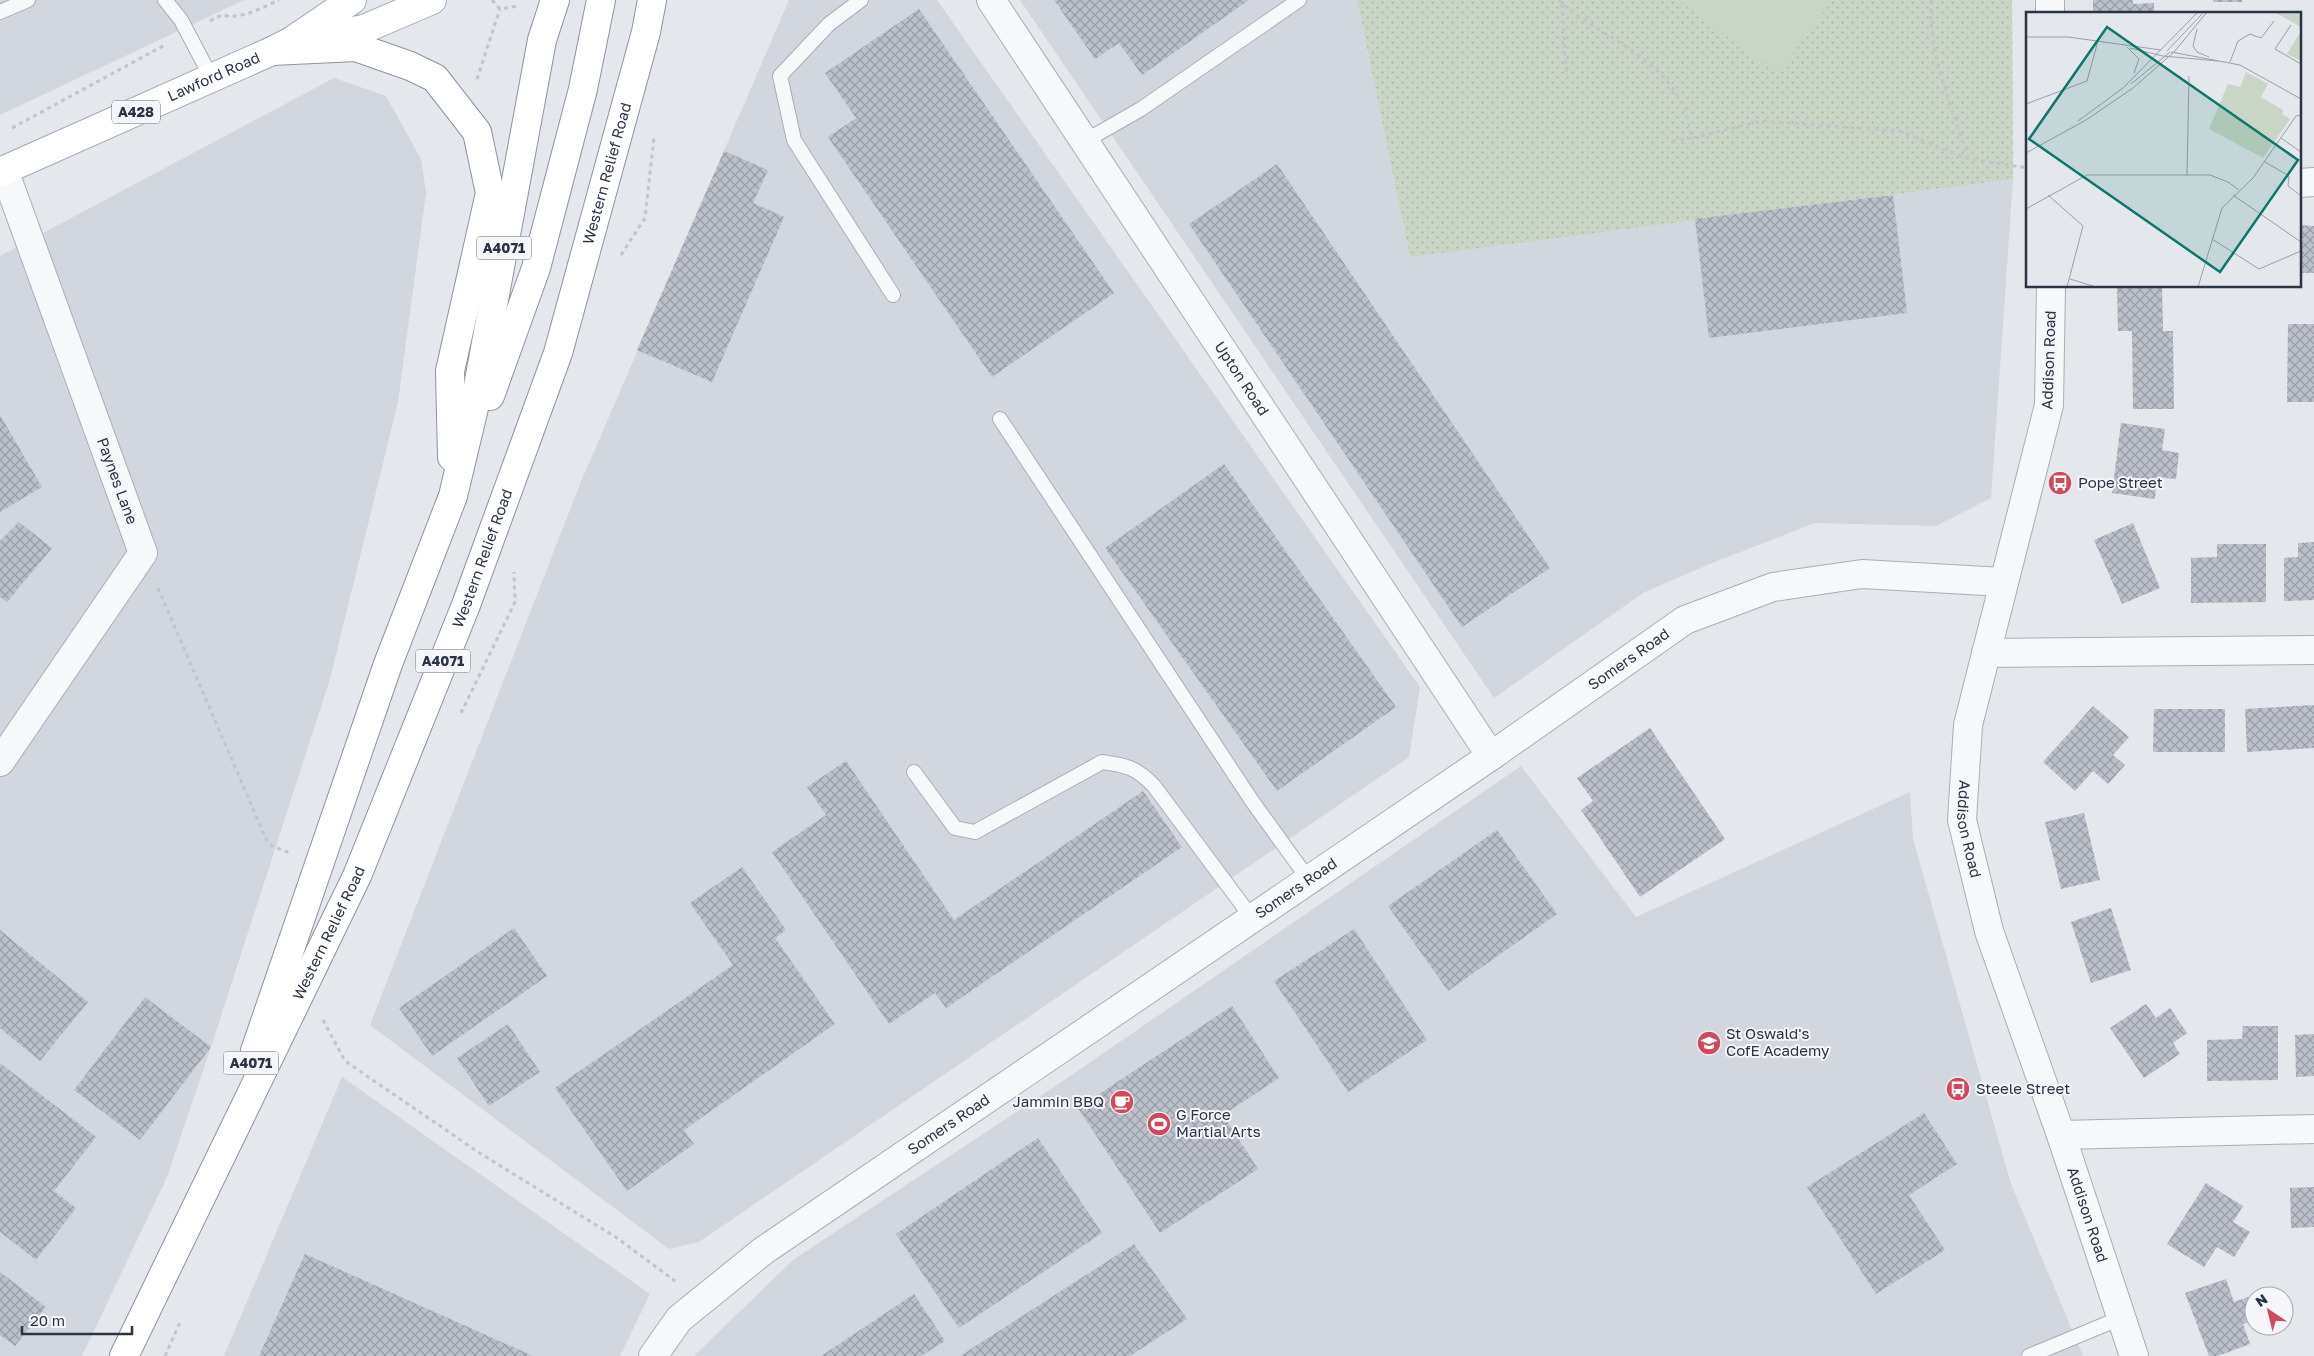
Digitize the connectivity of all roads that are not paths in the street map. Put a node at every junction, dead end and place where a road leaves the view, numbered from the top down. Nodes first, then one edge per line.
1 (28, 0) edge
2 (165, 0) edge
3 (352, 0) edge
4 (432, 0) edge
5 (555, 0) edge
6 (601, 0) edge
7 (652, 0) edge
8 (861, 0) edge
9 (992, 0) edge
10 (1299, 0) edge
11 (0, 12) edge
12 (281, 46) junction
13 (210, 77) junction
14 (1085, 141) junction
15 (2, 171) edge
16 (2051, 288) edge
17 (893, 294) dead end
18 (1000, 419) dead end
19 (453, 496) junction
20 (2003, 582) junction
21 (2314, 650) edge
22 (1986, 653) junction
23 (1491, 756) junction
24 (0, 762) edge
25 (914, 772) dead end
26 (1309, 880) junction
27 (1252, 918) junction
28 (2314, 1129) edge
29 (2061, 1135) junction
30 (212, 1177) junction
31 (2123, 1317) junction
32 (124, 1356) edge
33 (653, 1356) edge
34 (2029, 1356) edge
35 (2134, 1356) edge

1 - 11 lane
2 - 13 lane
3 - 12 main road, Lawford Road / A428
4 - 12 main road, Lawford Road / A428
5 - 19 main road, Western Relief Road / A4071
6 - 19 main road
7 - 30 main road, Western Relief Road / A4071
8 - 17 lane
9 - 14 street, Upton Road
10 - 14 lane
12 - 13 main road, Lawford Road / A428
12 - 19 main road
13 - 15 main road, Lawford Road / A428
14 - 23 street, Upton Road
15 - 24 street, Paynes Lane
16 - 20 street, Addison Road
18 - 26 lane
19 - 30 main road, Western Relief Road / A4071
20 - 22 street, Addison Road
20 - 23 street, Somers Road
21 - 22 street
22 - 29 street, Addison Road
23 - 26 street, Somers Road
25 - 27 lane
26 - 27 street, Somers Road
27 - 33 street, Somers Road
28 - 29 street
29 - 31 street, Addison Road
30 - 32 main road, Western Relief Road / A4071
31 - 34 lane
31 - 35 street, Addison Road

